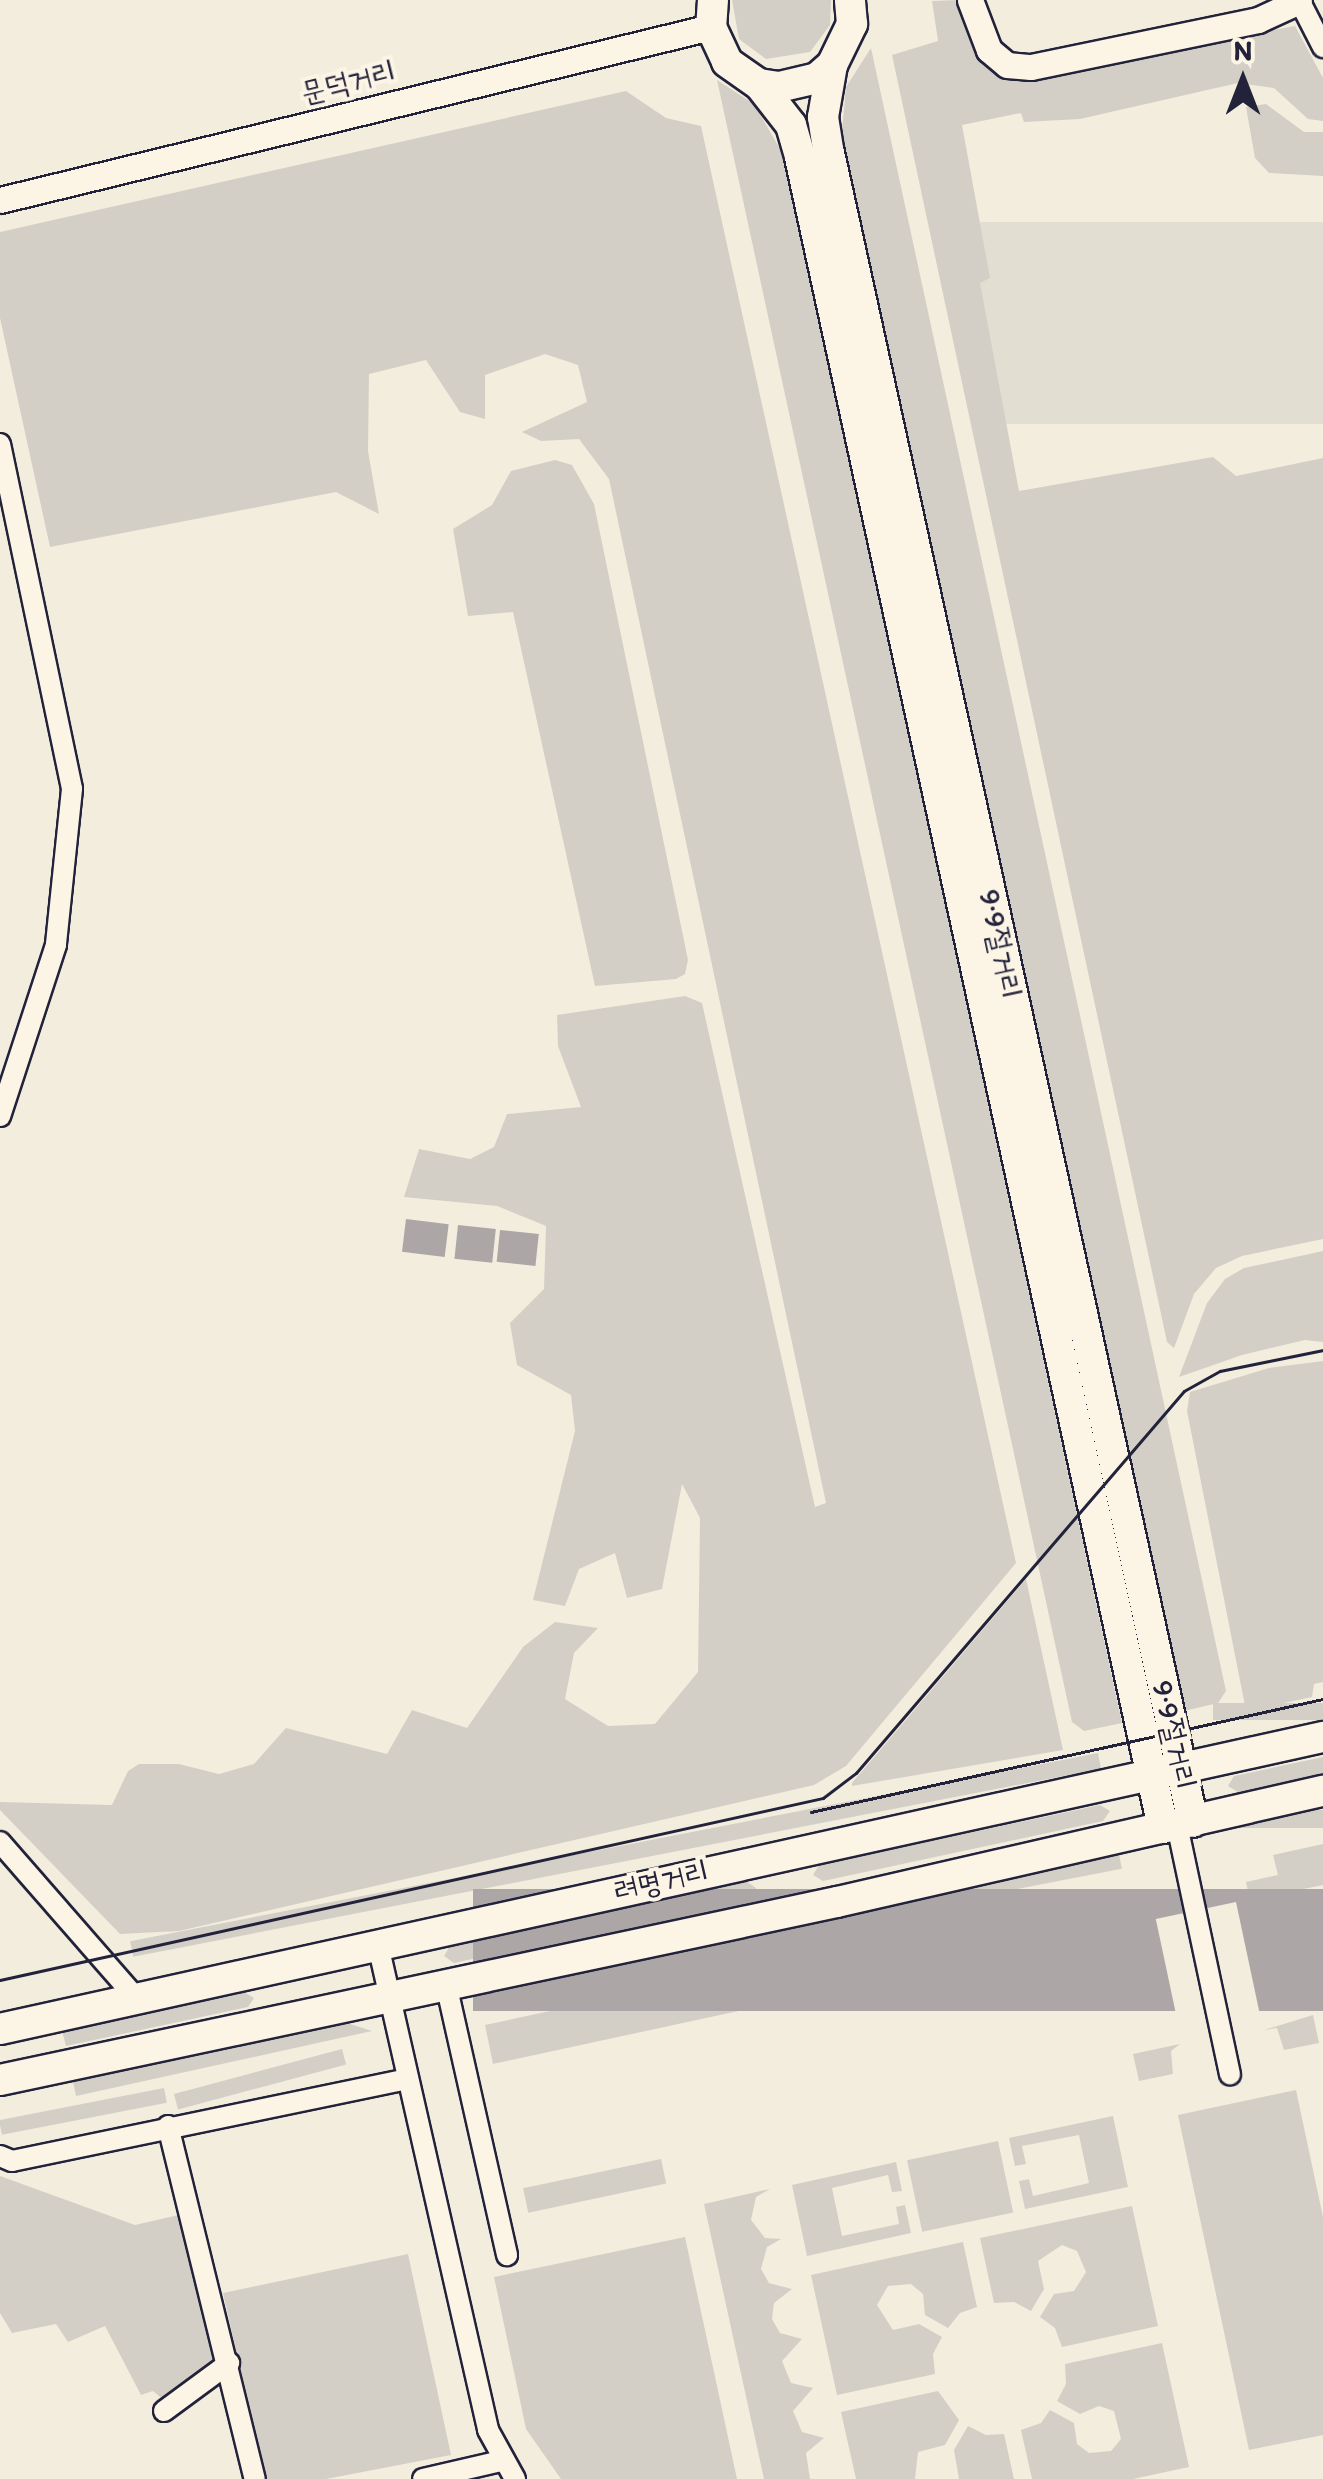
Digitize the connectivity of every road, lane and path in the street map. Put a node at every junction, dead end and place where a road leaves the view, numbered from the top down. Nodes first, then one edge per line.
1 (852, 0) edge
2 (970, 0) edge
3 (1299, 1) edge
4 (712, 14) edge
5 (1323, 46) edge
6 (832, 66) junction
7 (760, 84) junction
8 (0, 200) edge
9 (0, 444) edge
10 (0, 1116) edge
11 (1323, 1737) edge
12 (1166, 1767) junction
13 (1323, 1790) edge
14 (1178, 1825) junction
15 (0, 1842) edge
16 (378, 1945) junction
17 (446, 1984) junction
18 (391, 1996) junction
19 (137, 1999) junction
20 (0, 2029) edge
21 (1230, 2074) dead end
22 (408, 2078) junction
23 (0, 2080) edge
24 (168, 2126) junction
25 (0, 2156) edge
26 (507, 2255) dead end
27 (229, 2362) junction
28 (164, 2411) dead end
29 (501, 2462) junction
30 (255, 2479) edge
31 (424, 2479) edge
32 (515, 2479) edge

1 - 6 highway, 9·9절거리
2 - 3 main road
3 - 5 street
4 - 7 highway, 9·9절거리
4 - 8 main road, 문덕거리
6 - 7 highway
6 - 12 highway, 9·9절거리
7 - 12 highway, 9·9절거리
9 - 10 street
11 - 12 highway, 려명거리
12 - 14 highway, 9·9절거리
12 - 16 highway, 려명거리
13 - 14 highway, 려명거리
14 - 17 highway, 려명거리
14 - 21 street
15 - 19 street
16 - 18 street
16 - 19 highway, 려명거리
17 - 18 highway, 려명거리
17 - 26 street
18 - 22 street
18 - 23 highway, 려명거리
19 - 20 highway, 려명거리
22 - 24 street
22 - 29 street
24 - 25 street
24 - 27 street
27 - 28 street
27 - 30 street
29 - 31 street
29 - 32 street

